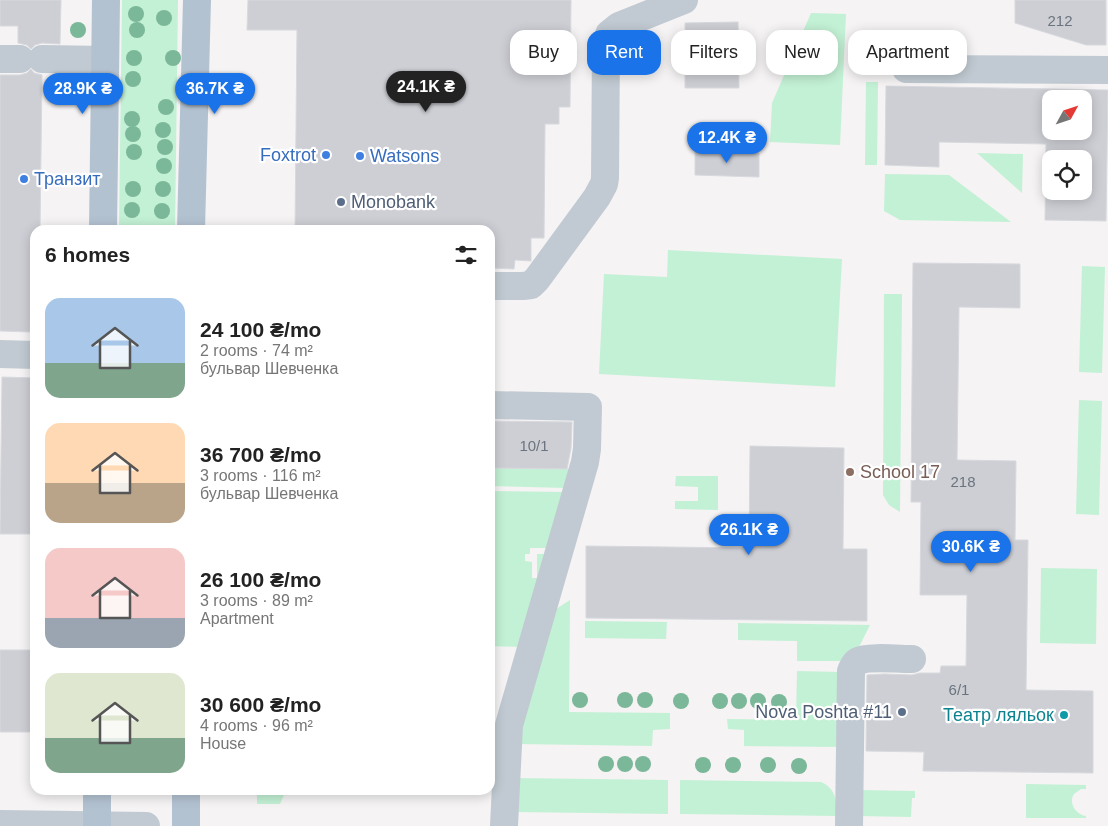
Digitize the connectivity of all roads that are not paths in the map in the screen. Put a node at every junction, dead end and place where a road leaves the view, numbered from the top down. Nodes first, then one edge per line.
1 (106, 0) edge
2 (196, 0) edge
3 (684, 0) edge
4 (21, 59) edge
5 (105, 60) junction
6 (967, 69) edge
7 (1108, 70) edge
8 (103, 225) edge
9 (191, 225) edge
10 (495, 286) edge
11 (0, 354) edge
12 (30, 355) edge
13 (495, 405) edge
14 (912, 659) dead end
15 (97, 795) edge
16 (186, 795) edge
17 (0, 824) edge
18 (97, 826) edge
19 (146, 826) edge
20 (186, 826) edge
21 (504, 826) edge
22 (849, 826) edge

1 - 5 main road
2 - 9 main road
3 - 10 street
4 - 5 street
5 - 8 main road
6 - 7 street
11 - 12 street
13 - 21 street
14 - 22 street
15 - 18 main road
16 - 20 main road
17 - 18 street
18 - 19 street

